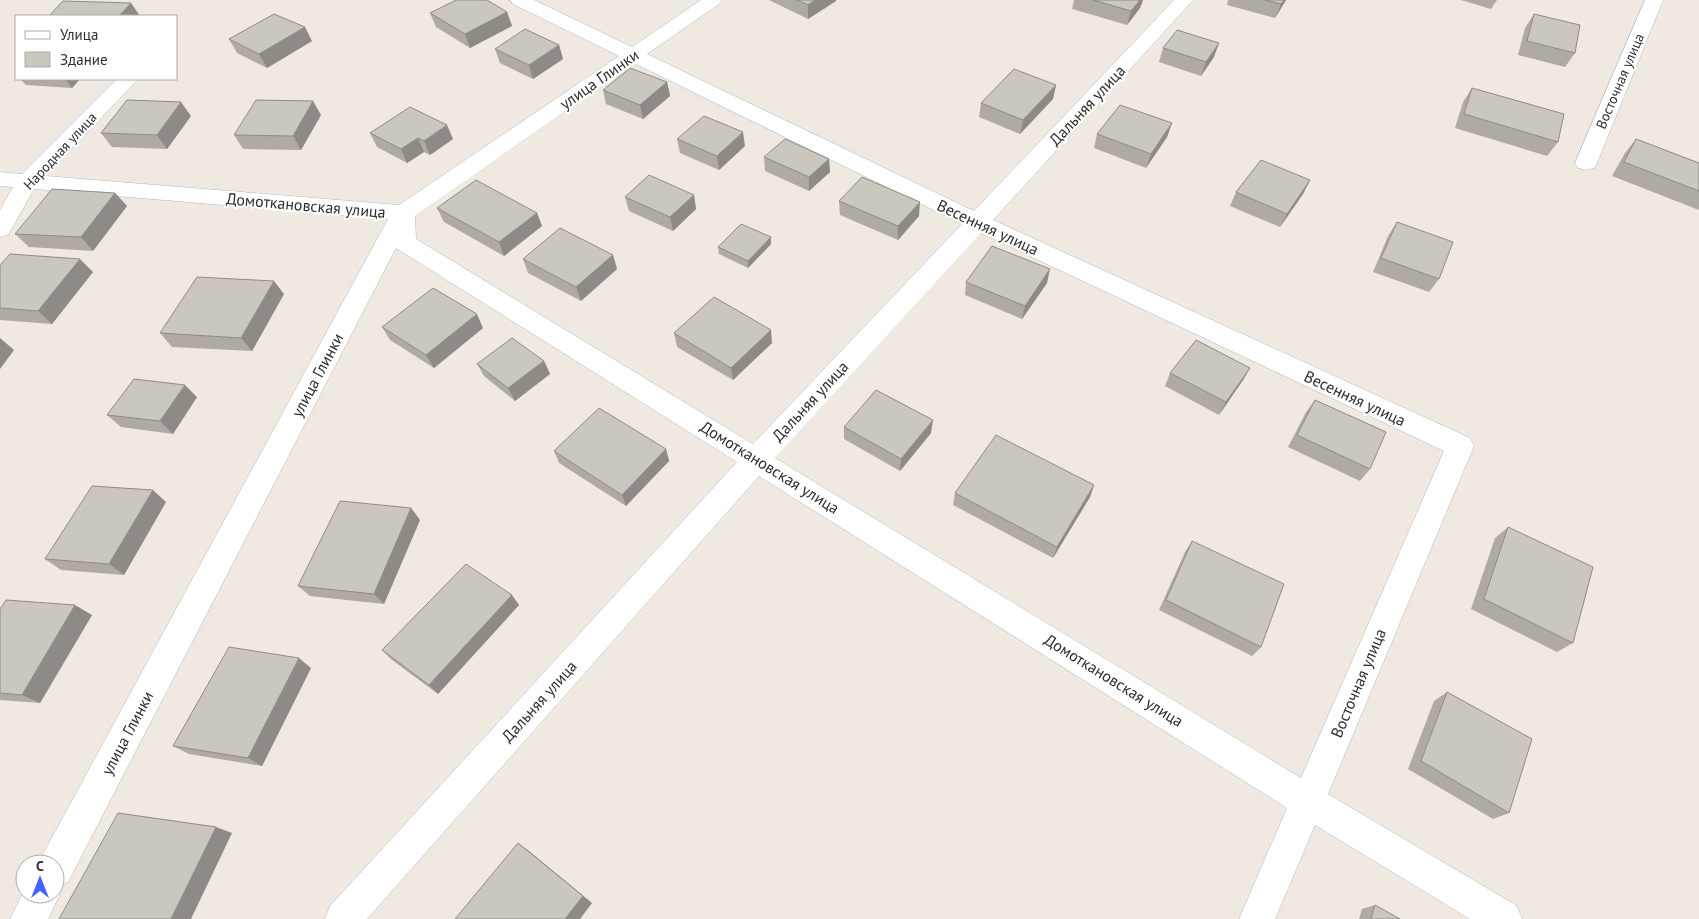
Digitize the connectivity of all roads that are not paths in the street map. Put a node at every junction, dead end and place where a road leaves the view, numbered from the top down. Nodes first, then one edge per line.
1 (519, 0) edge
2 (713, 0) edge
3 (1654, 0) edge
4 (1174, 4) edge
5 (633, 55) junction
6 (127, 80) edge
7 (1586, 163) dead end
8 (0, 179) edge
9 (28, 181) junction
10 (403, 214) junction
11 (977, 222) junction
12 (0, 229) edge
13 (1460, 446) joint
14 (757, 458) junction
15 (1307, 801) junction
16 (63, 854) edge
17 (36, 904) edge
18 (28, 919) edge
19 (343, 919) edge
20 (1257, 919) edge
21 (1504, 919) edge

1 - 5 street, Весенняя улица
2 - 5 street, улица Глинки
3 - 7 street, Восточная улица
4 - 11 street, Дальняя улица
5 - 10 street, улица Глинки
5 - 11 street, Весенняя улица
6 - 9 street, Народная улица
8 - 9 street, Домоткановская улица
9 - 10 street, Домоткановская улица
9 - 12 street, Народная улица
10 - 14 street, Домоткановская улица
10 - 16 street, улица Глинки
11 - 13 street, Весенняя улица
11 - 14 street, Дальняя улица
13 - 15 street, Восточная улица
14 - 15 street, Домоткановская улица
14 - 19 street, Дальняя улица
15 - 20 street, Восточная улица
15 - 21 street, Домоткановская улица
17 - 18 street

